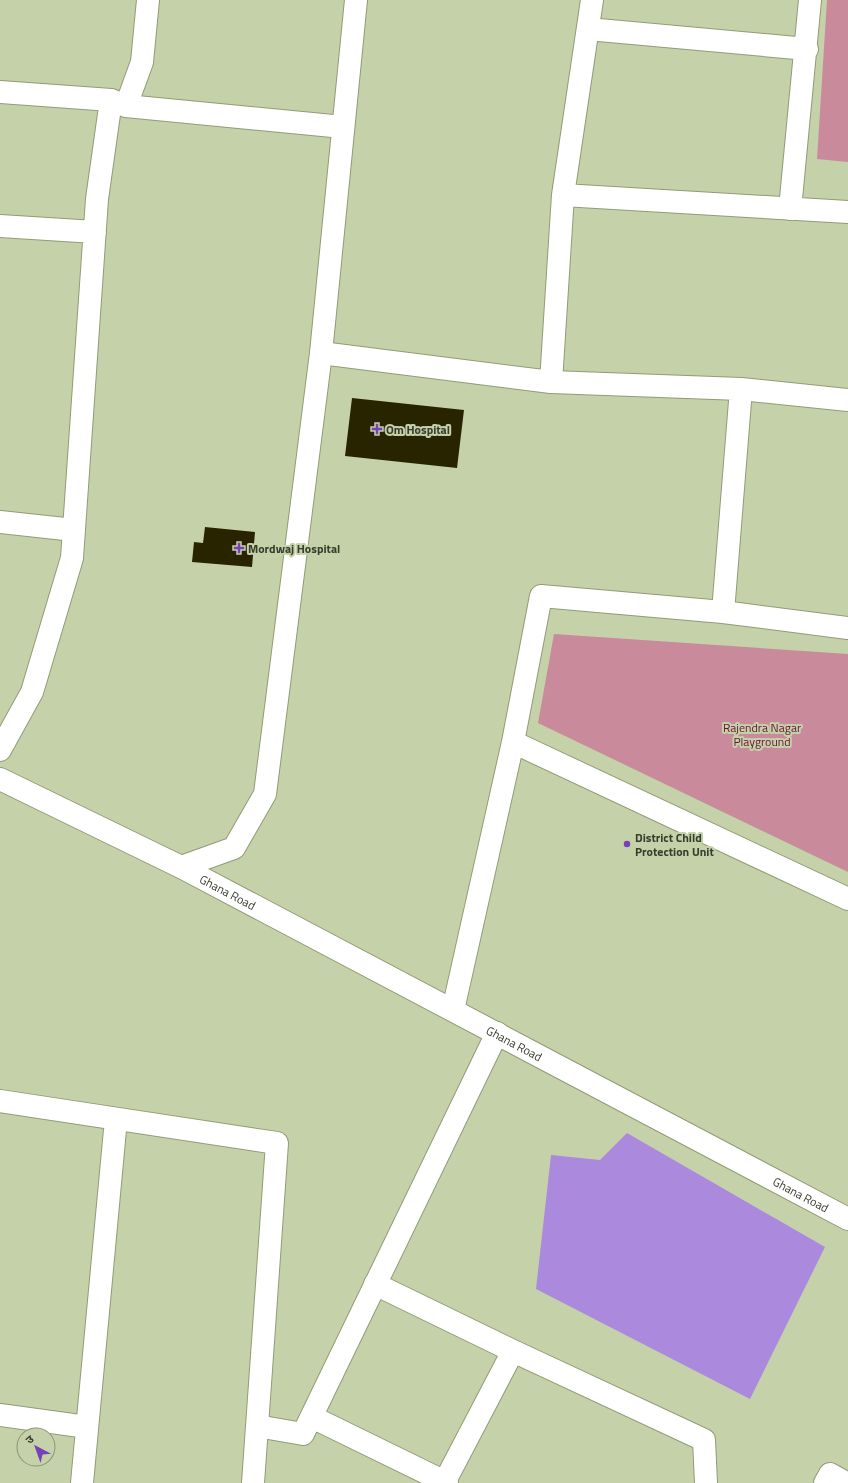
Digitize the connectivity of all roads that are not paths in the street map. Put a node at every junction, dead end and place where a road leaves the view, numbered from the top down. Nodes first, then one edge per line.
1 (148, 0) edge
2 (356, 0) edge
3 (592, 0) edge
4 (810, 0) edge
5 (588, 29) junction
6 (807, 49) junction
7 (0, 92) edge
8 (118, 103) junction
9 (343, 127) junction
10 (563, 195) junction
11 (790, 209) junction
12 (848, 212) edge
13 (0, 226) edge
14 (95, 232) junction
15 (321, 353) junction
16 (551, 382) junction
17 (741, 390) junction
18 (848, 400) edge
19 (0, 522) edge
20 (74, 530) junction
21 (723, 612) junction
22 (848, 628) edge
23 (513, 742) junction
24 (0, 750) edge
25 (0, 779) edge
26 (181, 867) junction
27 (848, 899) edge
28 (453, 1010) junction
29 (497, 1033) junction
30 (0, 1101) edge
31 (116, 1119) junction
32 (848, 1219) edge
33 (375, 1284) junction
34 (513, 1351) junction
35 (0, 1415) edge
36 (312, 1417) junction
37 (257, 1426) junction
38 (87, 1427) junction
39 (82, 1483) edge
40 (253, 1483) edge
41 (445, 1483) edge
42 (706, 1483) edge
43 (825, 1483) edge
44 (846, 1483) edge

1 - 8 street
2 - 9 street
3 - 5 street
4 - 6 street
5 - 6 street
5 - 10 street
6 - 11 street
7 - 8 street
8 - 9 street
8 - 14 street
9 - 15 street
10 - 11 street
10 - 16 street
11 - 12 street
13 - 14 street
14 - 20 street
15 - 16 street
15 - 26 street
16 - 17 street
17 - 18 street
17 - 21 street
19 - 20 street
20 - 24 street
21 - 22 street
21 - 23 street
23 - 27 street
23 - 28 street
25 - 26 street, Ghana Road
26 - 28 street, Ghana Road
28 - 29 street, Ghana Road
29 - 32 street, Ghana Road
29 - 33 street
30 - 31 street
31 - 37 street
31 - 38 street
33 - 34 street
33 - 36 street
34 - 41 street
34 - 42 street
35 - 38 street
36 - 37 street
36 - 41 street
37 - 40 street
38 - 39 street
43 - 44 street

